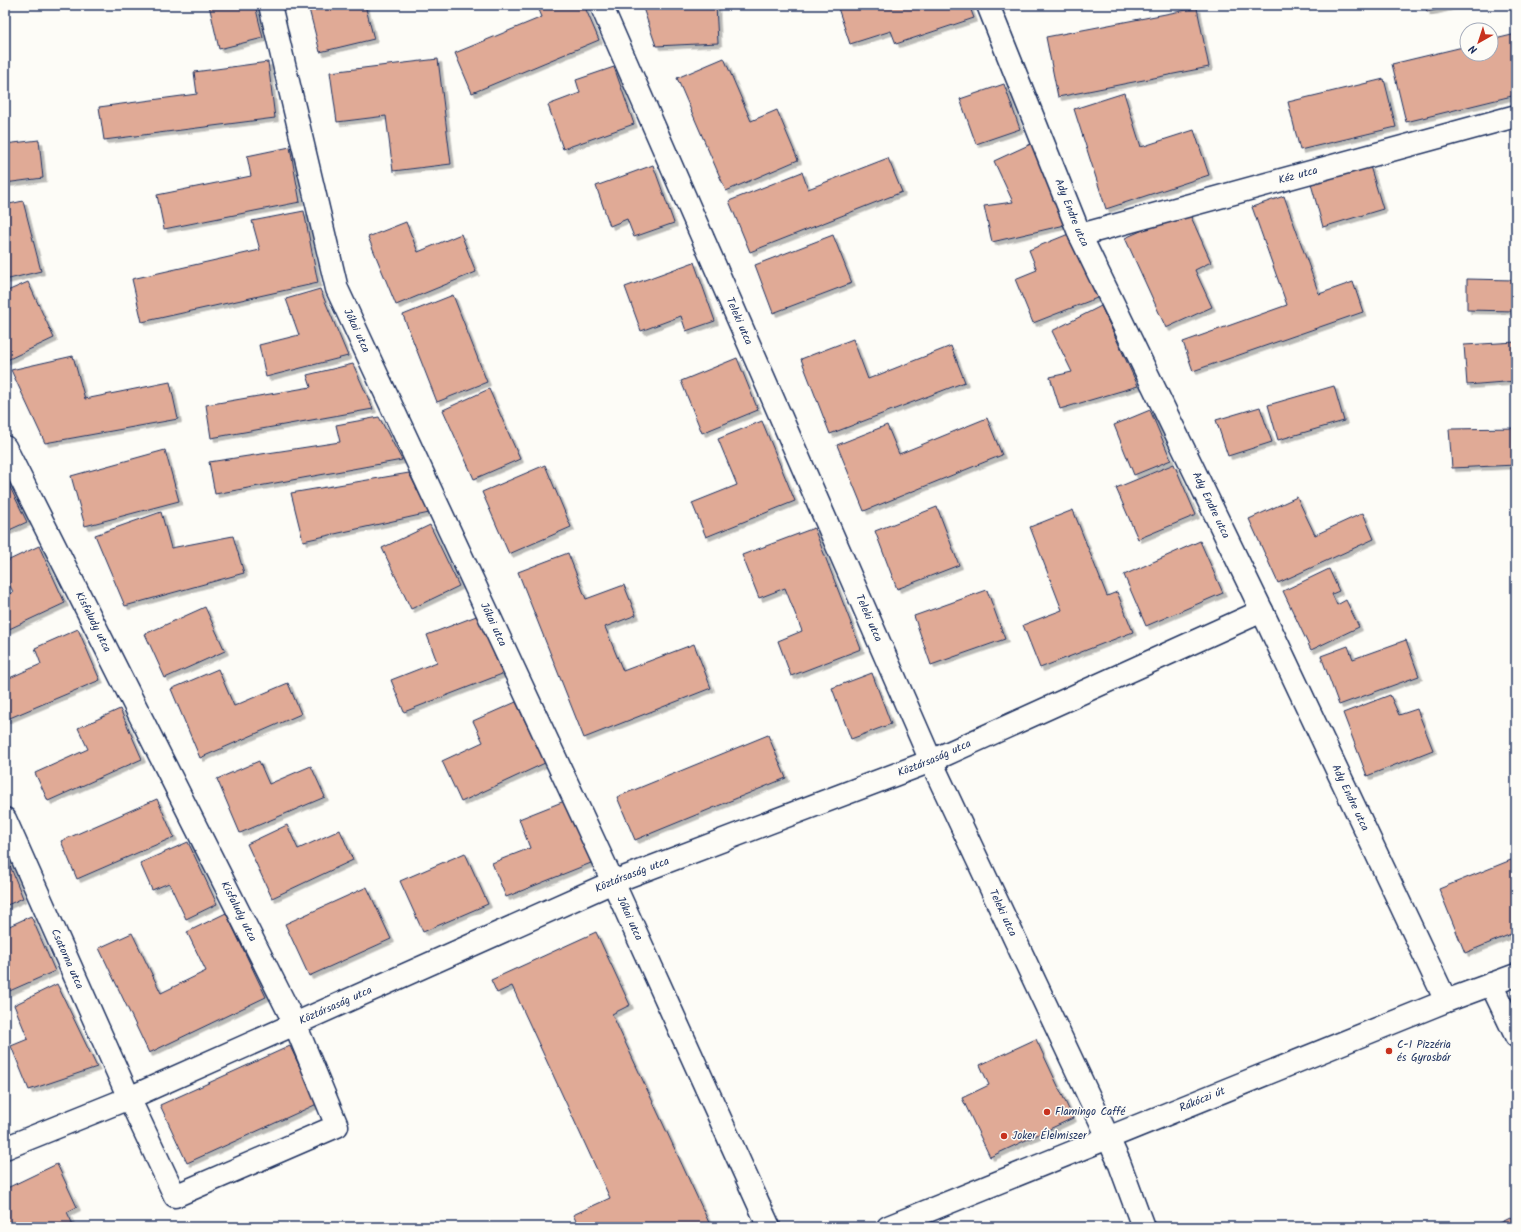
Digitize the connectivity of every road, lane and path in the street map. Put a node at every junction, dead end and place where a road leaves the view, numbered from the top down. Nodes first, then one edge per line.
1 (270, 5) edge
2 (601, 5) edge
3 (988, 5) edge
4 (1516, 116) edge
5 (1080, 235) junction
6 (5, 447) edge
7 (1262, 611) junction
8 (931, 761) junction
9 (5, 819) edge
10 (613, 882) junction
11 (1516, 975) edge
12 (1491, 984) junction
13 (1446, 1001) junction
14 (295, 1024) junction
15 (1516, 1036) edge
16 (128, 1098) junction
17 (1107, 1137) junction
18 (5, 1148) edge
19 (769, 1227) edge
20 (888, 1227) edge
21 (1144, 1227) edge

1 - 10 street, Jókai utca
2 - 8 street, Teleki utca
3 - 5 street, Ady Endre utca
4 - 5 street, Kéz utca
5 - 7 street, Ady Endre utca
6 - 14 street, Kisfaludy utca
7 - 8 street, Köztársaság utca
7 - 13 street, Ady Endre utca
8 - 10 street, Köztársaság utca
8 - 17 street, Teleki utca
9 - 16 street, Csatorna utca
10 - 14 street, Köztársaság utca
10 - 19 street, Jókai utca
11 - 12 street, Rákóczi út
12 - 13 street, Rákóczi út
12 - 15 street
13 - 17 street, Rákóczi út
14 - 16 street, Köztársaság utca
14 - 16 street, Kisfaludy utca
16 - 18 street, Köztársaság utca
17 - 20 street, Rákóczi út
17 - 21 street, Teleki utca

